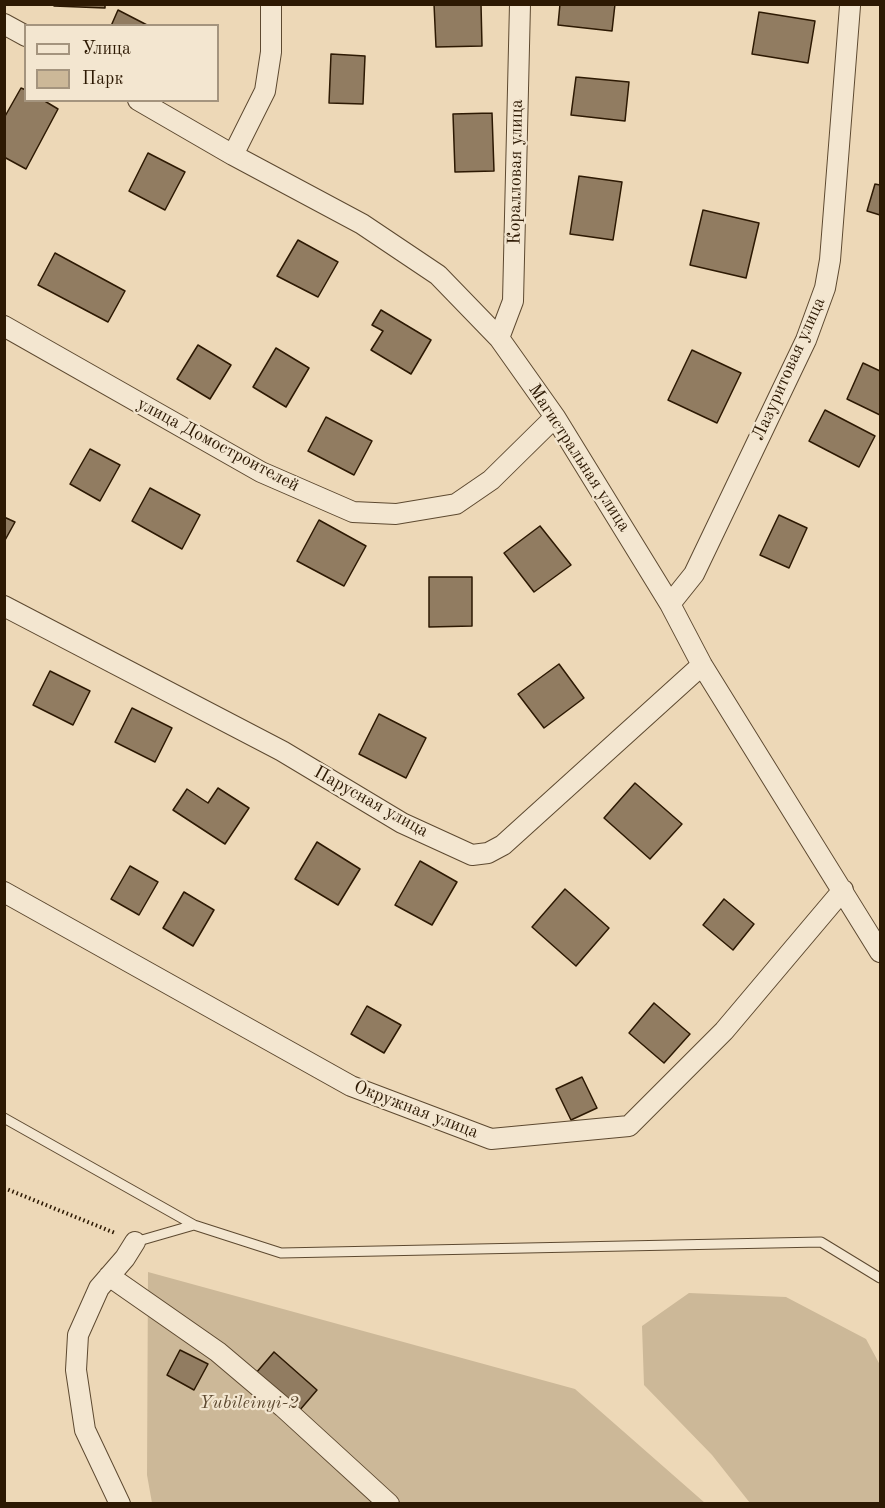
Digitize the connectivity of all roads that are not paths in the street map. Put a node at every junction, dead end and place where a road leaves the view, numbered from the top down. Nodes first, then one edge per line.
1 (272, 4) edge
2 (520, 4) edge
3 (849, 6) edge
4 (4, 24) edge
5 (24, 35) edge
6 (141, 102) edge
7 (234, 155) junction
8 (4, 326) edge
9 (499, 338) junction
10 (555, 417) junction
11 (670, 604) junction
12 (4, 606) edge
13 (702, 665) junction
14 (843, 890) junction
15 (4, 892) edge
16 (880, 952) edge
17 (4, 1119) edge
18 (194, 1225) junction
19 (135, 1242) joint
20 (109, 1276) junction
21 (880, 1278) edge
22 (120, 1503) edge
23 (389, 1503) edge

1 - 7 street
2 - 9 street, Коралловая улица
3 - 11 street, Лазуритовая улица
4 - 5 street
6 - 7 street, Магистральная улица
7 - 9 street, Магистральная улица
8 - 10 street, улица Домостроителей
9 - 10 street, Магистральная улица
10 - 11 street, Магистральная улица
11 - 13 street, Магистральная улица
12 - 13 street, Парусная улица
13 - 14 street, Магистральная улица
14 - 15 street, Окружная улица
14 - 16 street, Магистральная улица
17 - 18 lane
18 - 19 lane
18 - 21 lane
19 - 20 street
20 - 22 street
20 - 23 street

